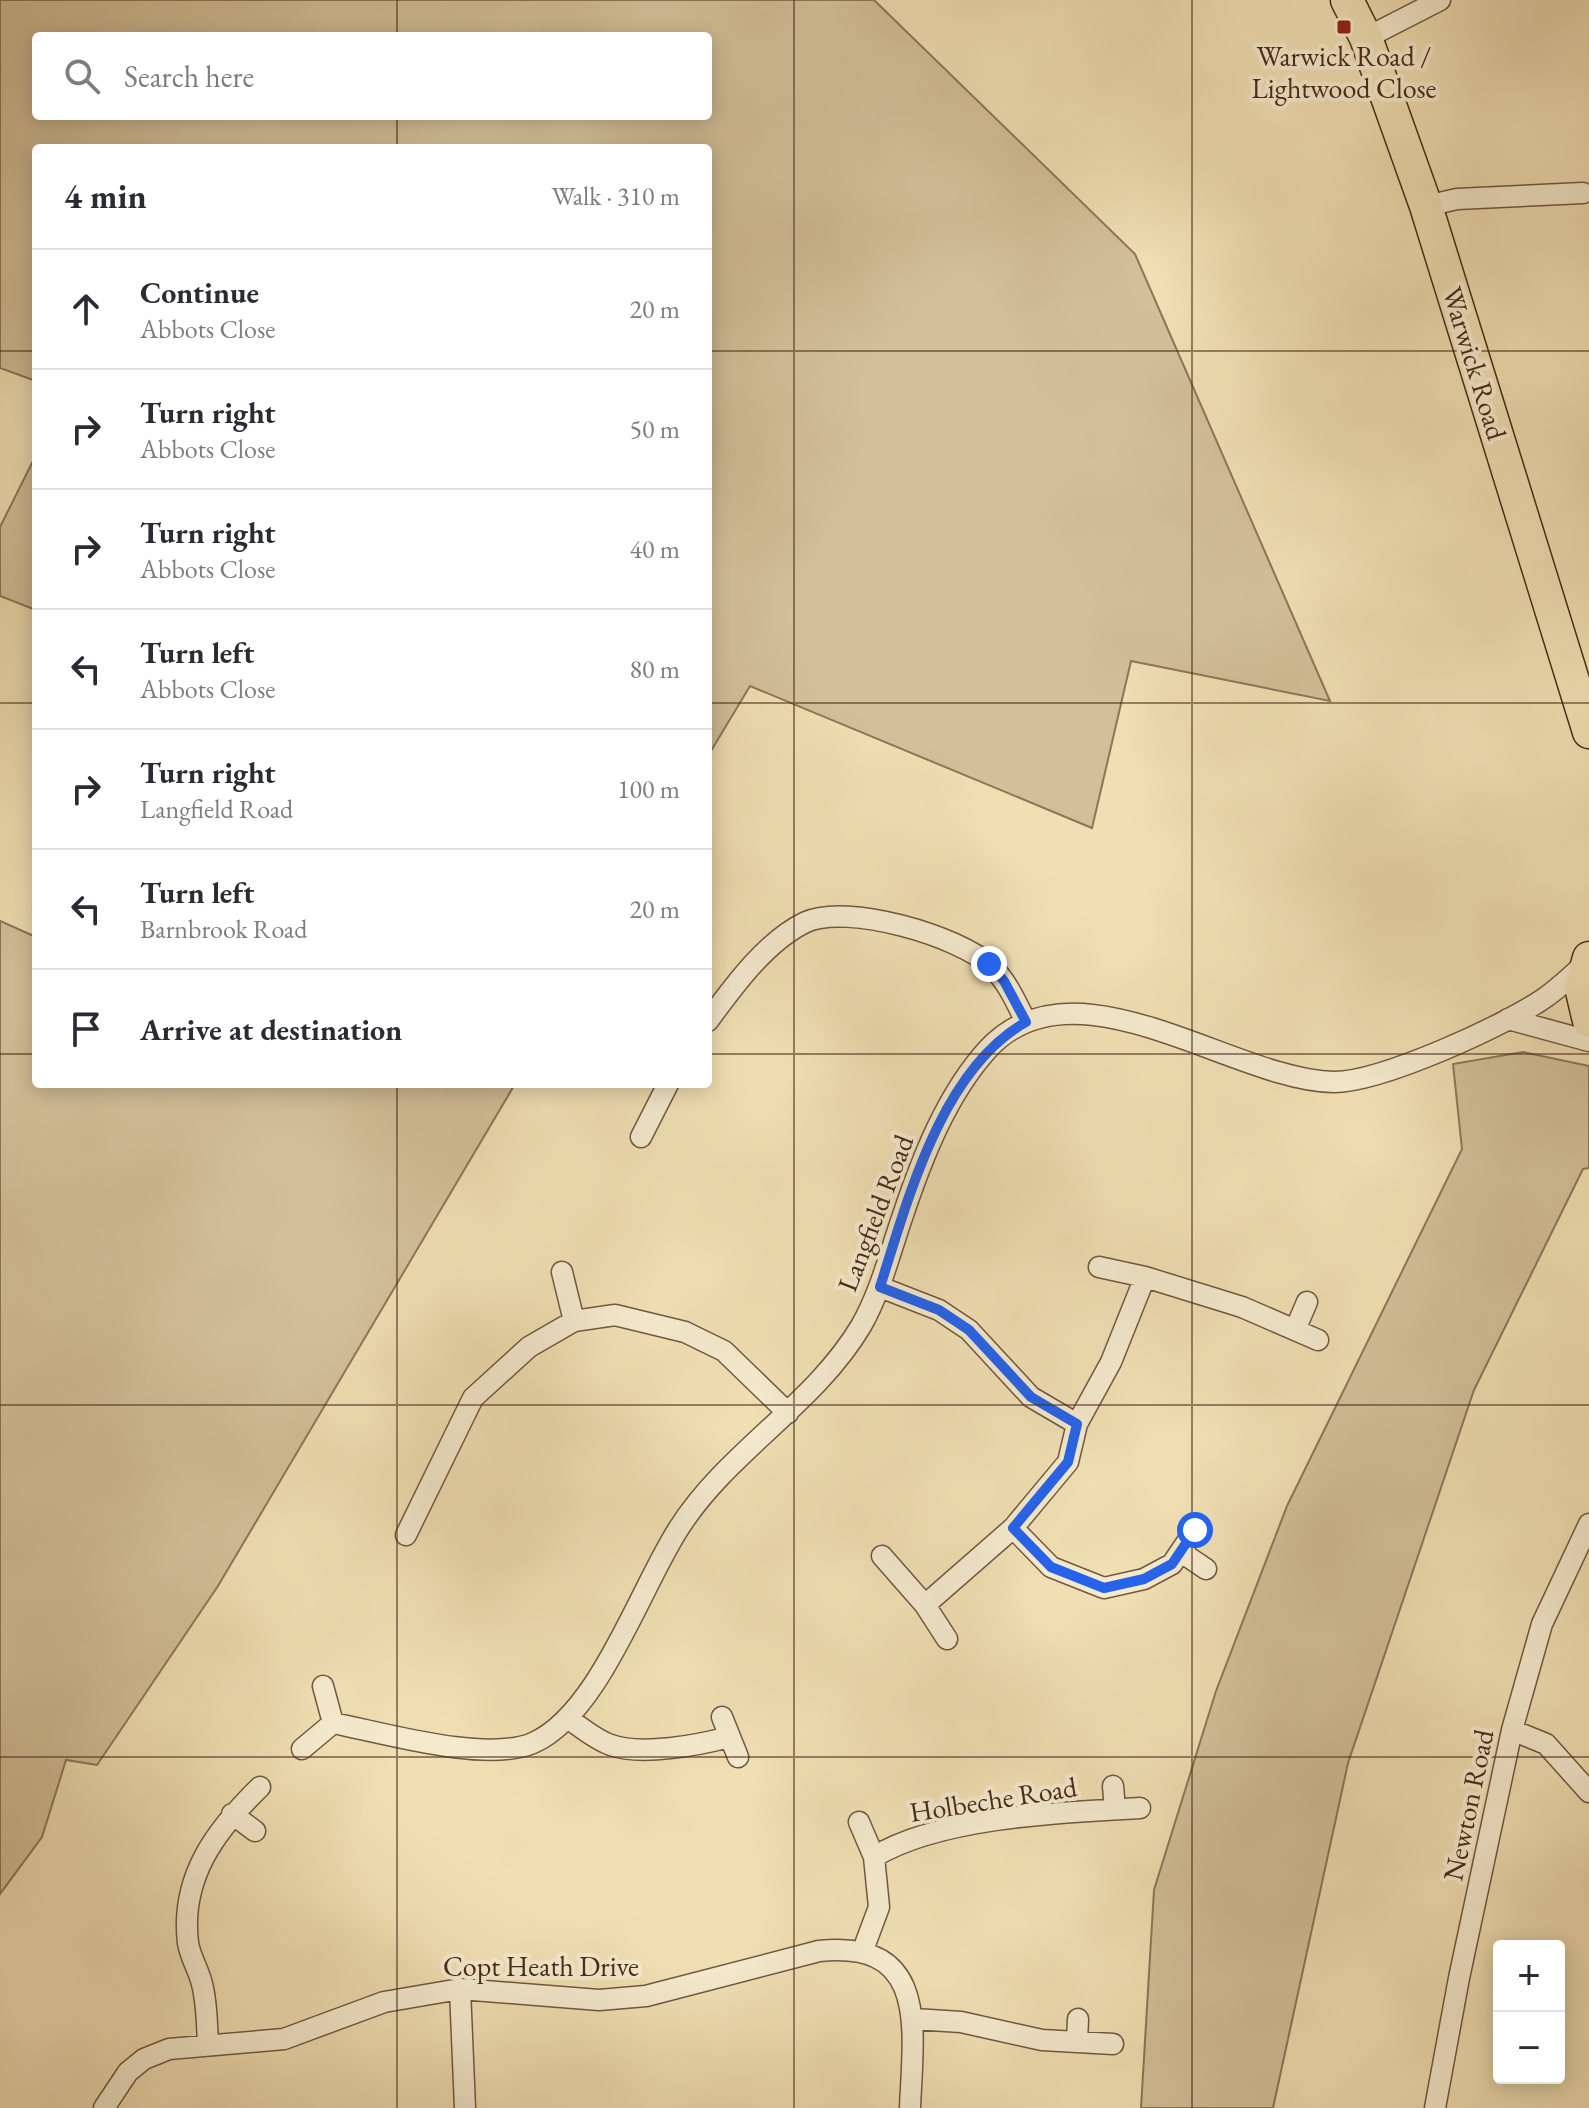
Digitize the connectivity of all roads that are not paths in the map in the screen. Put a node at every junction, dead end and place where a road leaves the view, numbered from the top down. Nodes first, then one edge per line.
1 (1347, 0) edge
2 (1440, 0) edge
3 (1366, 38) junction
4 (1583, 193) dead end
5 (1426, 206) junction
6 (1589, 732) edge
7 (1587, 961) edge
8 (712, 1016) edge
9 (1508, 1019) junction
10 (1589, 1021) edge
11 (1026, 1022) junction
12 (1589, 1041) edge
13 (666, 1088) edge
14 (641, 1137) dead end
15 (1099, 1267) dead end
16 (562, 1272) dead end
17 (1145, 1277) junction
18 (880, 1287) junction
19 (1307, 1302) dead end
20 (574, 1321) junction
21 (1295, 1330) junction
22 (1318, 1340) dead end
23 (788, 1413) junction
24 (1077, 1424) junction
25 (1589, 1524) edge
26 (1013, 1528) junction
27 (1195, 1530) dead end
28 (406, 1535) dead end
29 (1181, 1552) junction
30 (882, 1556) dead end
31 (1206, 1569) dead end
32 (925, 1605) junction
33 (947, 1639) dead end
34 (323, 1686) dead end
35 (569, 1719) junction
36 (333, 1723) junction
37 (1512, 1730) junction
38 (302, 1749) dead end
39 (738, 1757) dead end
40 (1113, 1786) dead end
41 (260, 1787) dead end
42 (1589, 1792) edge
43 (1140, 1808) dead end
44 (1115, 1809) junction
45 (232, 1814) junction
46 (859, 1822) dead end
47 (255, 1831) dead end
48 (874, 1857) junction
49 (863, 1950) junction
50 (460, 1989) junction
51 (914, 2019) junction
52 (1078, 2019) dead end
53 (1077, 2042) junction
54 (1113, 2044) dead end
55 (208, 2045) junction
56 (104, 2108) edge
57 (465, 2108) edge
58 (910, 2108) edge
59 (1435, 2108) edge

1 - 3 main road, Warwick Road
2 - 3 street
3 - 5 main road, Warwick Road
4 - 5 street
5 - 6 main road, Warwick Road
7 - 9 street, Langfield Road
7 - 10 main road
8 - 11 street
9 - 11 street, Langfield Road
9 - 12 street
11 - 18 street, Langfield Road
13 - 14 street
15 - 17 street
16 - 20 street
17 - 21 street
17 - 24 street
18 - 23 street, Langfield Road
18 - 24 street
19 - 21 street
20 - 23 street
20 - 28 street
21 - 22 street
23 - 35 street, Langfield Road
24 - 26 street
25 - 37 street, Newton Road
26 - 29 street
26 - 32 street
27 - 29 street
29 - 31 street
30 - 32 street
32 - 33 street
34 - 36 street
35 - 36 street, Langfield Road
35 - 39 street
36 - 38 street
37 - 42 street
37 - 59 street, Newton Road
40 - 44 street, Holbeche Road
41 - 45 street
43 - 44 street, Holbeche Road
44 - 48 street, Holbeche Road
45 - 47 street
45 - 55 street
46 - 48 street
48 - 49 street
49 - 50 street, Copt Heath Drive
49 - 51 street
50 - 55 street, Copt Heath Drive
50 - 57 street
51 - 53 street
51 - 58 street
52 - 53 street
53 - 54 street
55 - 56 street, Copt Heath Drive

